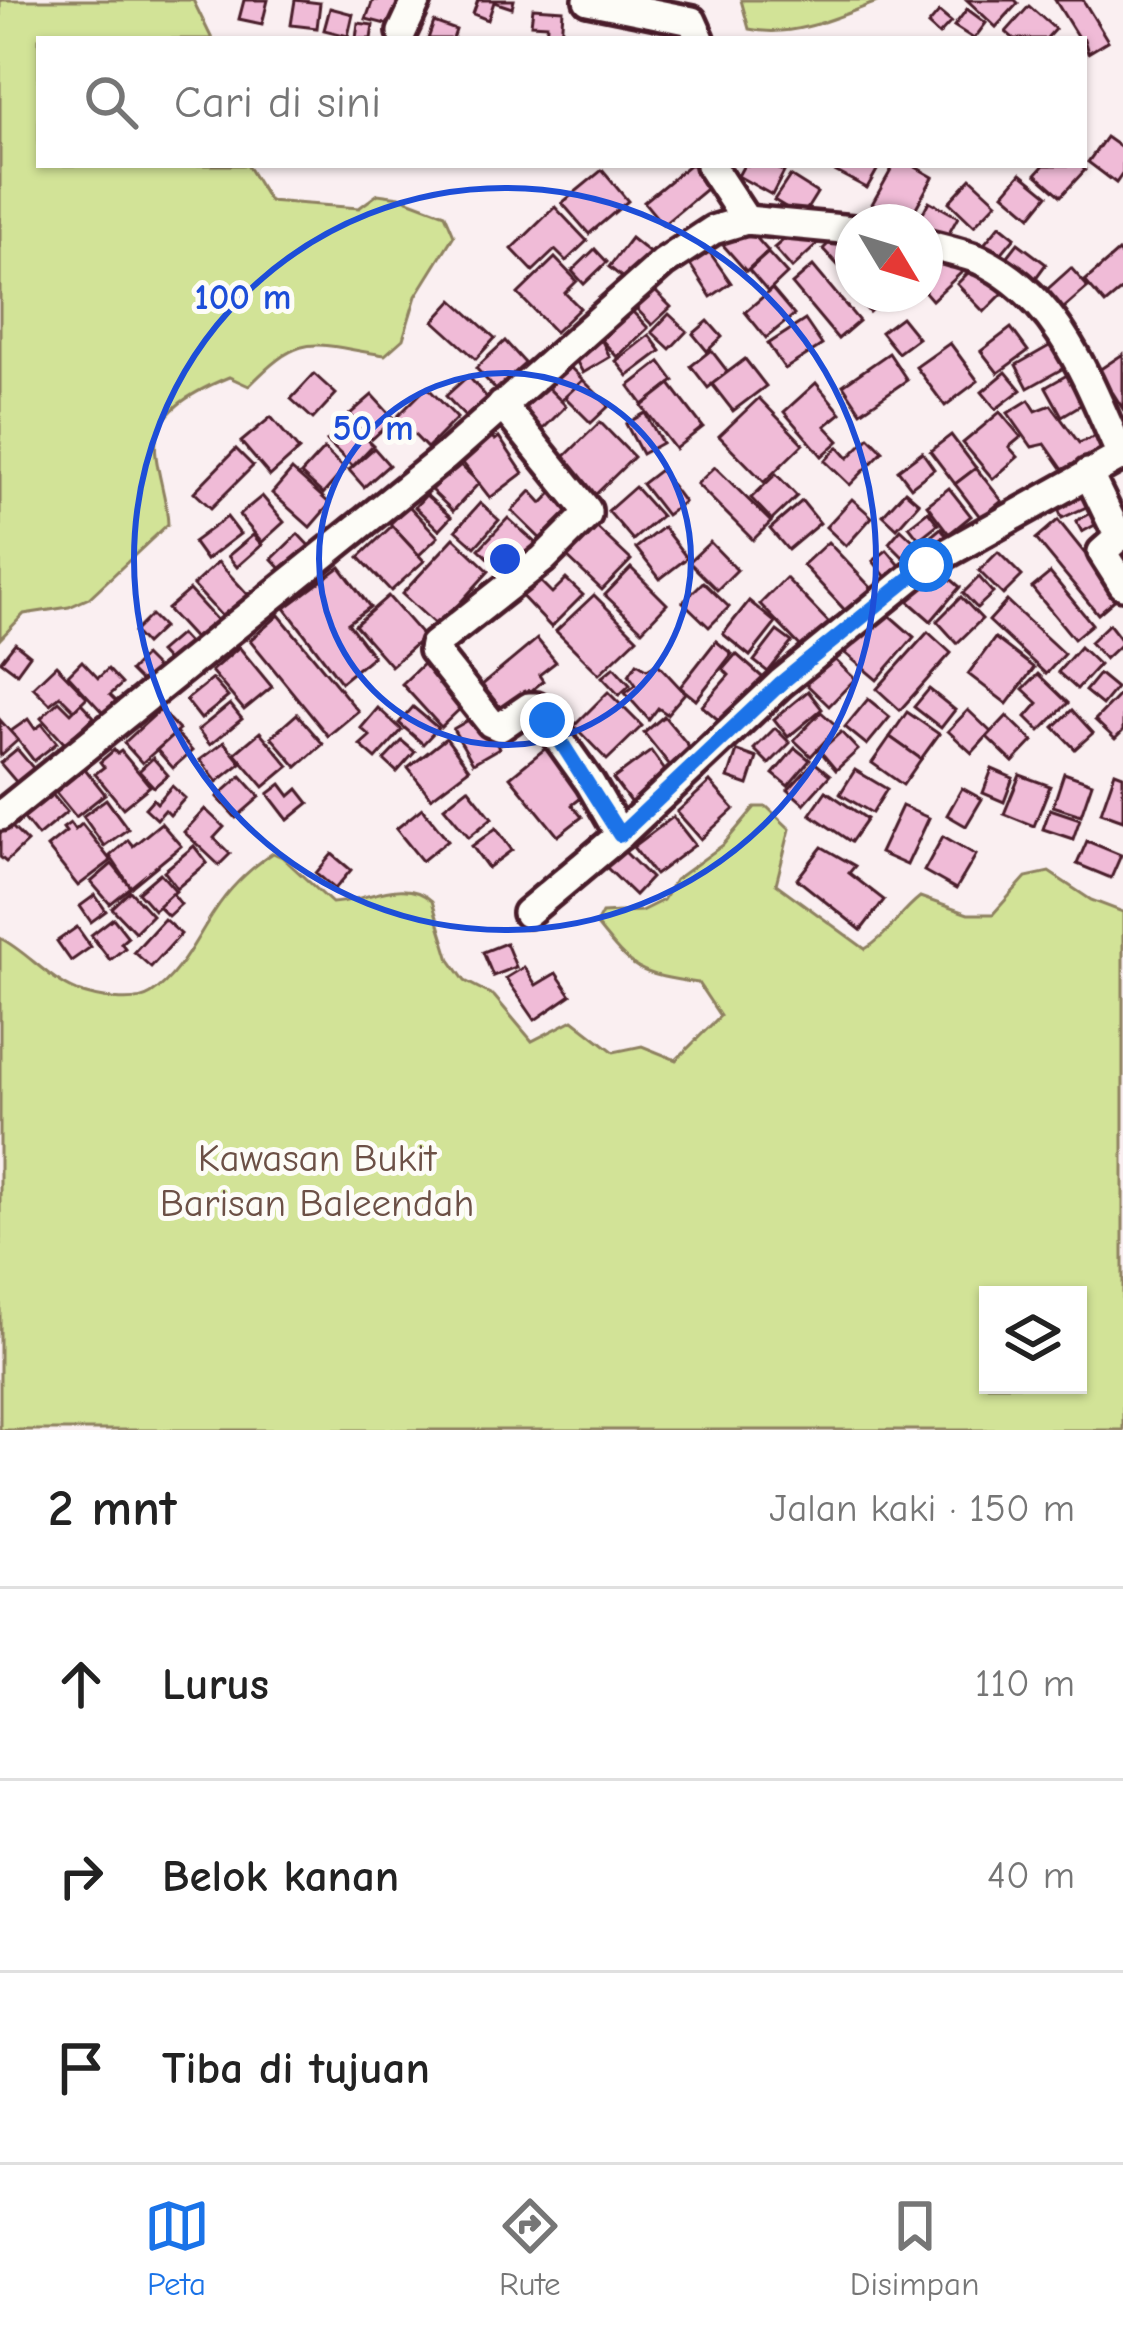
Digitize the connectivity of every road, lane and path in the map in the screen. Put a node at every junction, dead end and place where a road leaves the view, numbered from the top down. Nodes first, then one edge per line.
1 (418, 0) edge
2 (588, 0) edge
3 (402, 32) dead end
4 (699, 36) edge
5 (712, 168) edge
6 (746, 220) junction
7 (835, 227) edge
8 (943, 249) edge
9 (502, 406) junction
10 (1122, 455) edge
11 (1088, 473) junction
12 (1123, 585) edge
13 (0, 816) edge
14 (620, 835) junction
15 (527, 913) dead end

1 - 3 street
2 - 4 street
5 - 6 street
6 - 7 street
6 - 9 street
8 - 10 street
9 - 13 street
9 - 14 street
10 - 11 street
11 - 12 street
11 - 14 street
14 - 15 street

